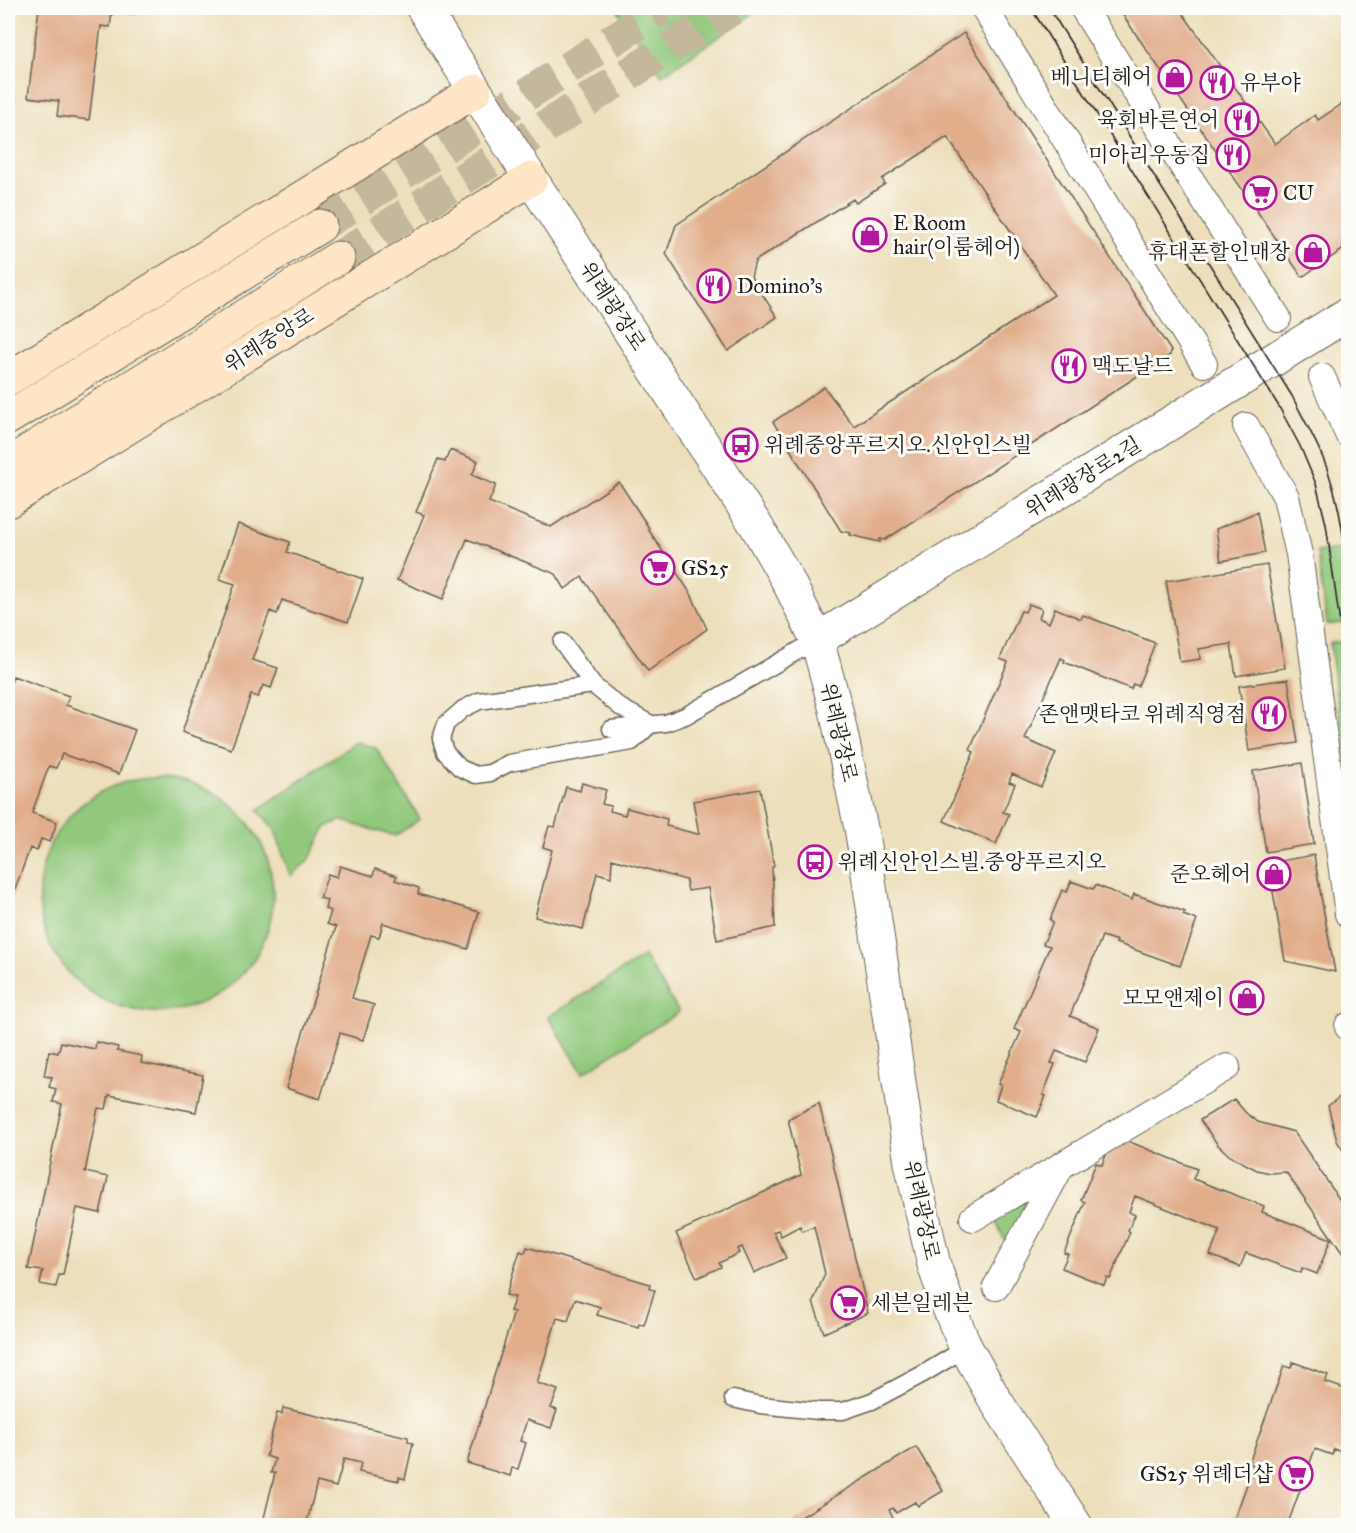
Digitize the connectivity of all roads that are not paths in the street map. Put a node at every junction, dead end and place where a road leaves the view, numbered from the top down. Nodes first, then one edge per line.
1 (423, 8) edge
2 (984, 8) edge
3 (1083, 8) edge
4 (475, 91) junction
5 (531, 179) junction
6 (320, 226) tunnel mouth
7 (338, 258) tunnel mouth
8 (1348, 314) edge
9 (1278, 318) dead end
10 (1204, 364) dead end
11 (1322, 377) dead end
12 (8, 379) edge
13 (8, 418) edge
14 (1246, 426) dead end
15 (1348, 434) edge
16 (8, 464) edge
17 (8, 501) edge
18 (816, 640) junction
19 (562, 642) dead end
20 (593, 685) junction
21 (651, 724) junction
22 (611, 729) dead end
23 (1348, 914) edge
24 (1227, 1067) dead end
25 (1061, 1166) junction
26 (973, 1218) dead end
27 (996, 1287) dead end
28 (966, 1348) junction
29 (733, 1399) dead end
30 (1076, 1526) edge

1 - 4 street, 위례광장로
2 - 10 street
3 - 9 street
4 - 5 street, 위례광장로
4 - 12 main road
5 - 17 main road, 위례중앙로
5 - 18 street, 위례광장로
6 - 13 main road
7 - 16 main road, 위례중앙로
8 - 18 street, 위례광장로2길
11 - 15 street
14 - 23 street
18 - 21 lane
18 - 28 street, 위례광장로
19 - 20 lane
20 - 21 lane
20 - 21 lane
21 - 22 lane
24 - 25 street
25 - 26 street
25 - 27 street
28 - 29 lane
28 - 30 street, 위례광장로

